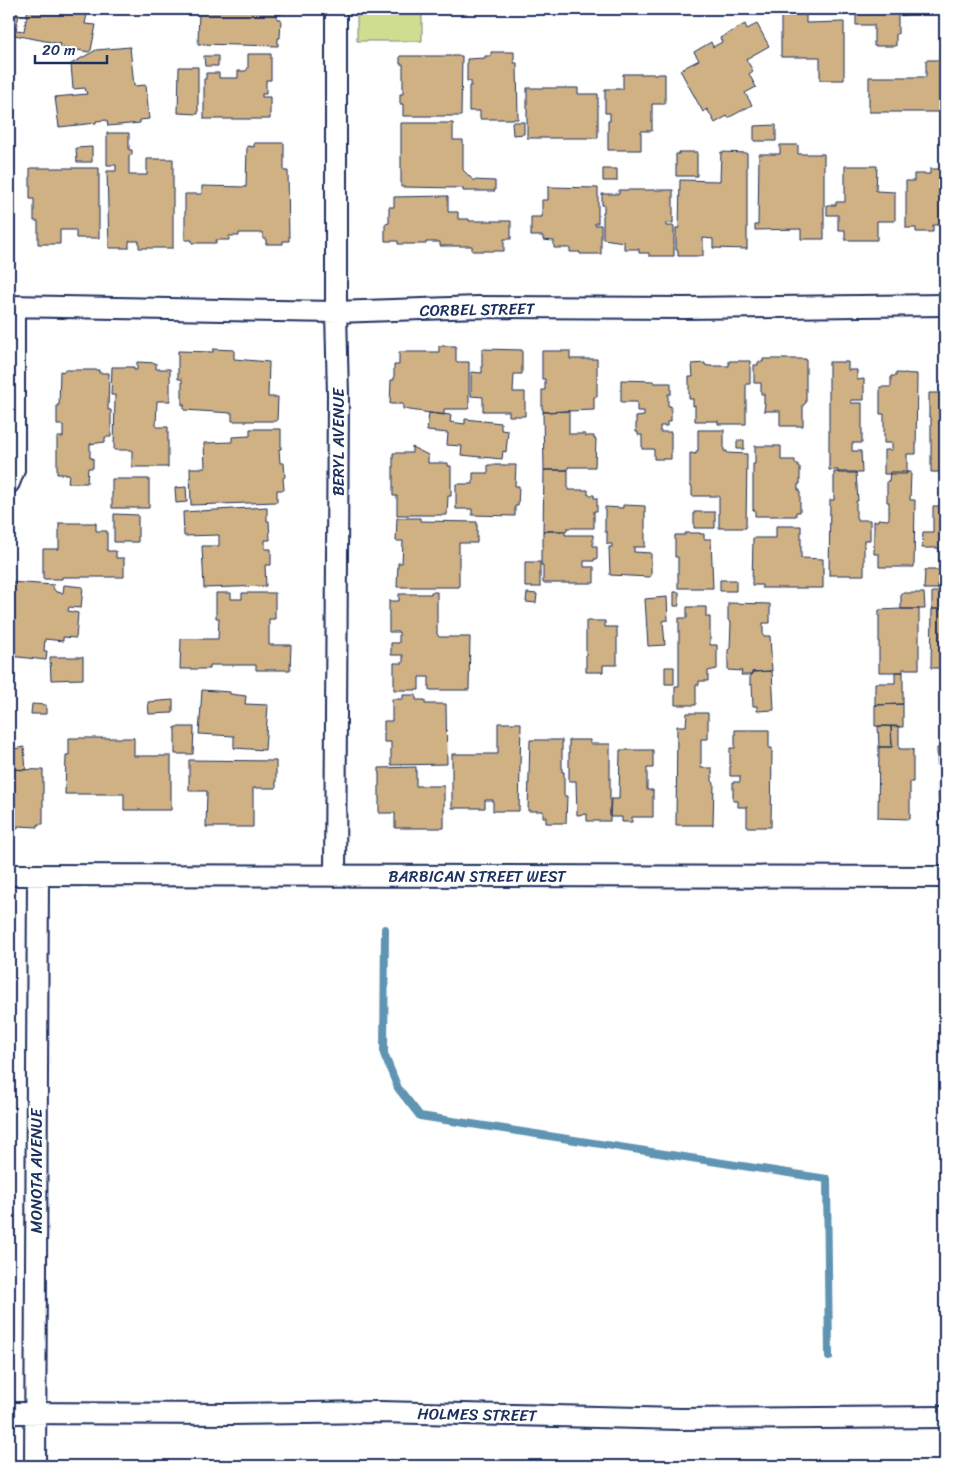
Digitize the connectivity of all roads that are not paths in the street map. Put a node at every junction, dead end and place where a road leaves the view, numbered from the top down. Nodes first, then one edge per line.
1 (336, 9) edge
2 (945, 305) edge
3 (11, 306) edge
4 (336, 312) junction
5 (9, 483) edge
6 (9, 875) edge
7 (38, 875) junction
8 (335, 876) junction
9 (945, 877) edge
10 (9, 1413) edge
11 (35, 1413) junction
12 (945, 1417) edge
13 (35, 1466) edge

1 - 4 street, BERYL AVENUE
2 - 4 street, CORBEL STREET
3 - 4 street, CORBEL STREET
3 - 5 street
4 - 8 street, BERYL AVENUE
6 - 7 street, BARBICAN STREET WEST
7 - 8 street, BARBICAN STREET WEST
7 - 11 street, MONOTA AVENUE
8 - 9 street, BARBICAN STREET WEST
10 - 11 street, HOLMES STREET
11 - 12 street, HOLMES STREET
11 - 13 street, MONOTA AVENUE

